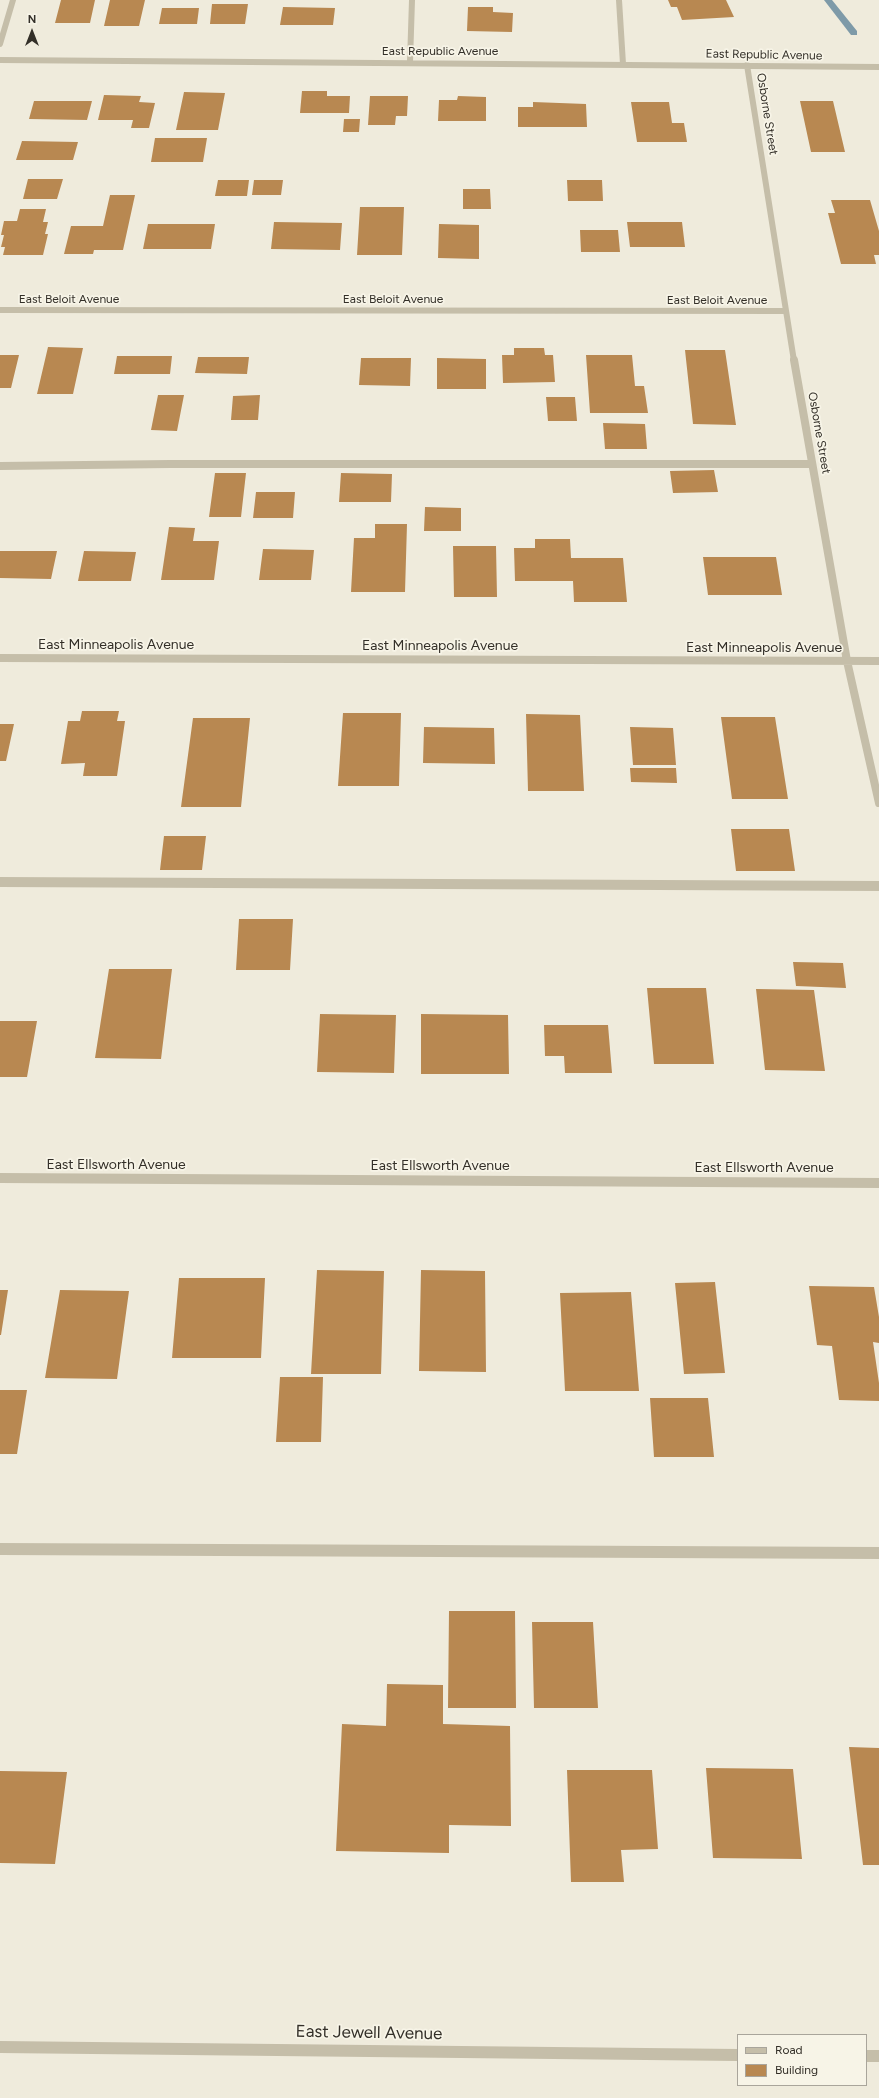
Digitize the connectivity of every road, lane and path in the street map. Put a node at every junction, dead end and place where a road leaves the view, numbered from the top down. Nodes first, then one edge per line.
1 (13, 0) edge
2 (412, 0) edge
3 (619, 0) edge
4 (0, 44) edge
5 (0, 60) edge
6 (410, 62) junction
7 (623, 64) junction
8 (747, 65) junction
9 (879, 67) edge
10 (0, 310) edge
11 (785, 311) junction
12 (812, 464) junction
13 (0, 466) edge
14 (0, 658) edge
15 (847, 661) junction
16 (879, 661) edge
17 (879, 803) edge
18 (0, 882) edge
19 (879, 886) edge
20 (0, 1178) edge
21 (879, 1182) edge
22 (0, 1549) edge
23 (879, 1553) edge
24 (0, 2048) edge
25 (737, 2054) edge
26 (867, 2056) edge
27 (879, 2056) edge

1 - 4 street
2 - 6 street
3 - 7 street
5 - 6 street, East Republic Avenue
6 - 7 street, East Republic Avenue
7 - 8 street, East Republic Avenue
8 - 9 street, East Republic Avenue
8 - 11 street, Osborne Street
10 - 11 street, East Beloit Avenue
11 - 12 street, Osborne Street
12 - 13 street
12 - 15 street, Osborne Street
14 - 15 street, East Minneapolis Avenue
15 - 16 street, East Minneapolis Avenue
15 - 17 street, Osborne Street
18 - 19 street
20 - 21 street, East Ellsworth Avenue
22 - 23 street
24 - 25 street, East Jewell Avenue
26 - 27 street

